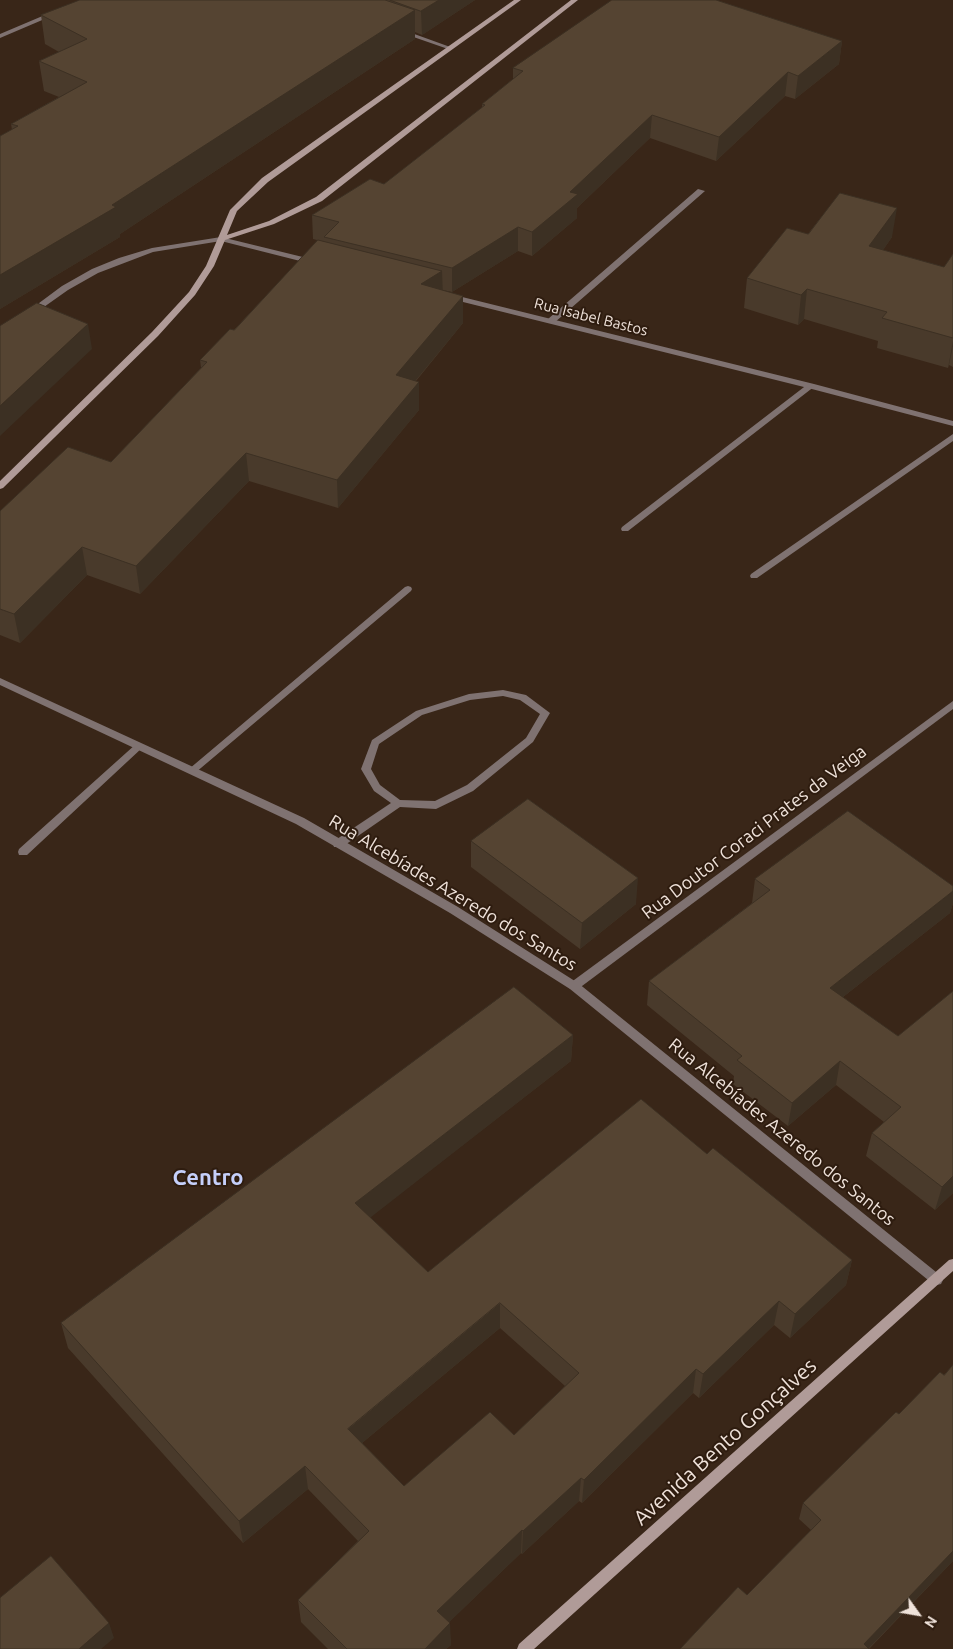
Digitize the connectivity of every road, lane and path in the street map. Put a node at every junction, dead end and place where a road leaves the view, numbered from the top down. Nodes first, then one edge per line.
1 (518, 0) edge
2 (575, 0) edge
3 (62, 10) edge
4 (395, 29) edge
5 (0, 36) edge
6 (450, 48) junction
7 (701, 191) dead end
8 (221, 239) junction
9 (318, 263) edge
10 (444, 294) edge
11 (22, 320) edge
12 (550, 321) junction
13 (811, 386) junction
14 (953, 424) edge
15 (953, 438) edge
16 (0, 486) edge
17 (625, 528) dead end
18 (754, 576) dead end
19 (408, 589) dead end
20 (0, 681) edge
21 (953, 704) edge
22 (139, 746) junction
23 (192, 771) junction
24 (398, 803) junction
25 (338, 844) junction
26 (23, 852) dead end
27 (574, 986) junction
28 (953, 1265) edge
29 (937, 1280) junction
30 (524, 1649) edge

1 - 6 main road
2 - 8 main road
3 - 5 street
4 - 6 street
6 - 8 main road
7 - 12 street
8 - 9 street
8 - 11 street
8 - 16 main road
10 - 12 street, Rua Isabel Bastos
12 - 13 street, Rua Isabel Bastos
13 - 14 street, Rua Isabel Bastos
13 - 17 street
15 - 18 street
19 - 23 street
20 - 22 street, Rua Alcebíades Azeredo dos Santos
21 - 27 street, Rua Doutor Coraci Prates da Veiga
22 - 23 street, Rua Alcebíades Azeredo dos Santos
22 - 26 street
23 - 25 street, Rua Alcebíades Azeredo dos Santos
24 - 24 street
24 - 25 street
25 - 27 street, Rua Alcebíades Azeredo dos Santos
27 - 29 street, Rua Alcebíades Azeredo dos Santos
28 - 29 main road, Avenida Bento Gonçalves
29 - 30 main road, Avenida Bento Gonçalves

